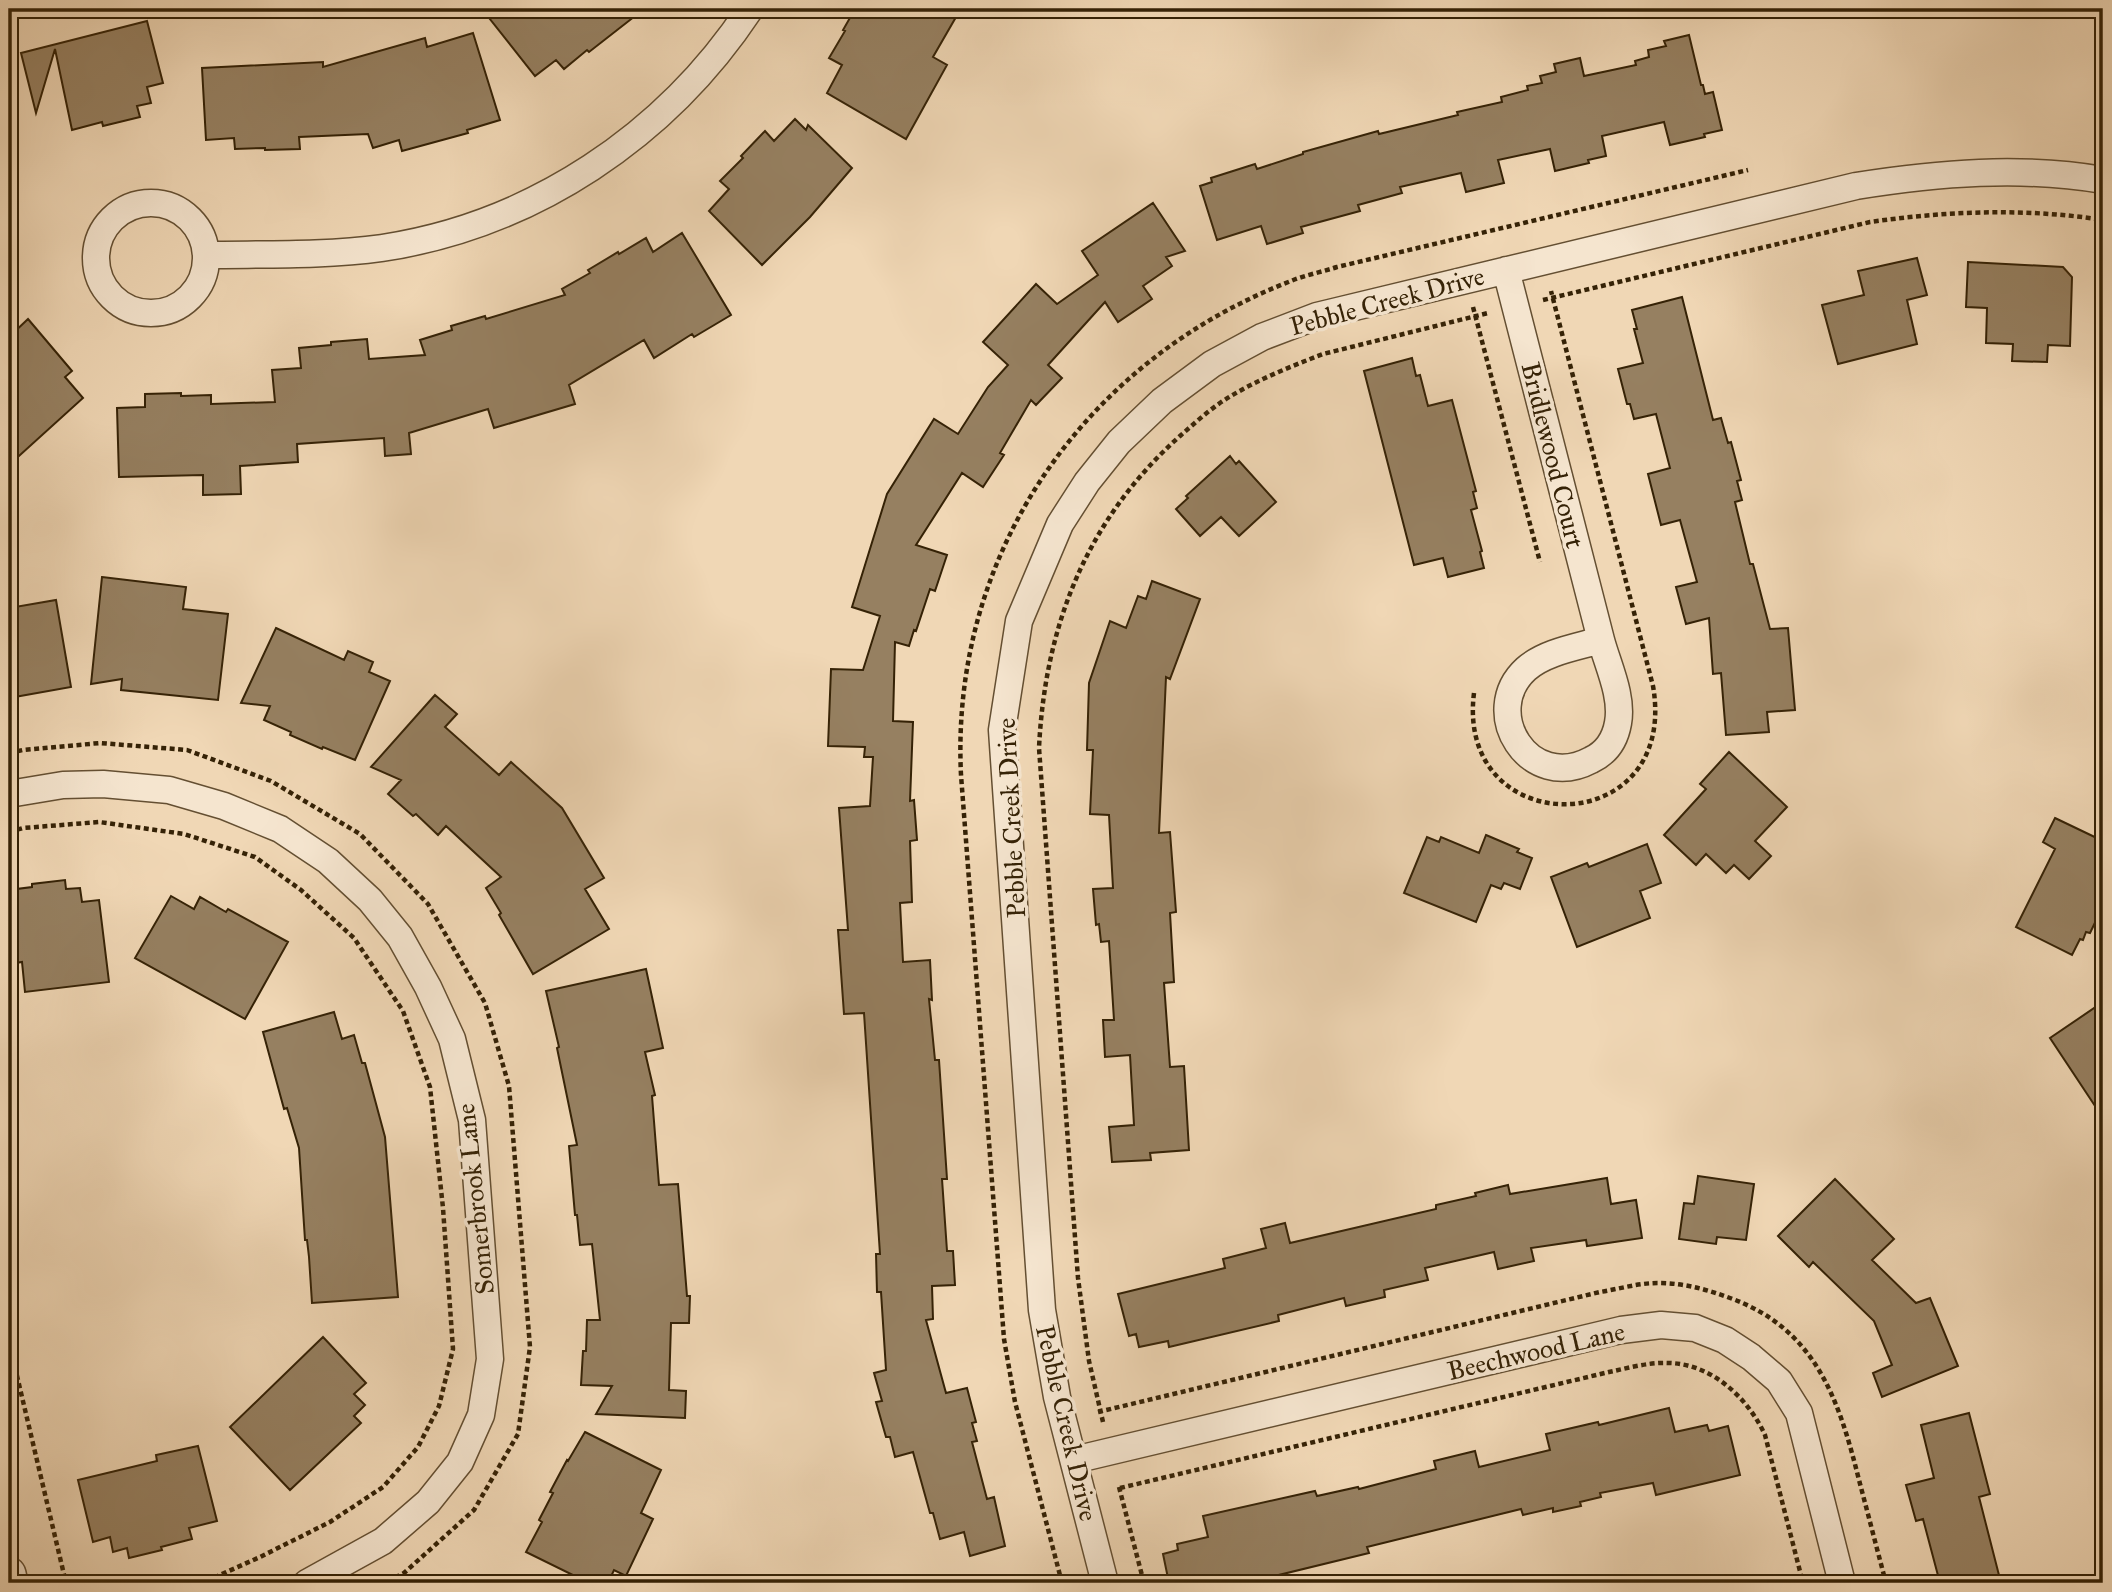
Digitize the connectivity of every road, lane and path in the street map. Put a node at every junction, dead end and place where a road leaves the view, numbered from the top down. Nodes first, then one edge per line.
1 (750, 9) edge
2 (1748, 170) dead end
3 (2103, 180) edge
4 (2103, 220) edge
5 (207, 255) junction
6 (1506, 270) junction
7 (1542, 300) dead end
8 (1472, 302) dead end
9 (1488, 313) dead end
10 (1476, 316) junction
11 (1540, 562) dead end
12 (1601, 640) junction
13 (9, 753) edge
14 (9, 794) edge
15 (9, 832) edge
16 (9, 1342) edge
17 (1103, 1423) dead end
18 (1074, 1460) junction
19 (1116, 1476) dead end
20 (1120, 1488) junction
21 (9, 1574) edge
22 (11, 1583) edge
23 (66, 1583) edge
24 (202, 1583) edge
25 (307, 1583) edge
26 (385, 1583) edge
27 (1062, 1583) edge
28 (1105, 1583) edge
29 (1144, 1583) edge
30 (1803, 1583) edge
31 (1842, 1583) edge

1 - 5 street
2 - 27 path
3 - 6 street, Pebble Creek Drive
4 - 7 path
5 - 5 street
6 - 12 street, Bridlewood Court
6 - 18 street, Pebble Creek Drive
8 - 10 path
9 - 10 path
10 - 11 path
10 - 17 path
12 - 12 street, Bridlewood Court
13 - 26 path
14 - 25 street, Somerbrook Lane
15 - 24 path
16 - 23 path
18 - 28 street, Pebble Creek Drive
18 - 31 street, Beechwood Lane
19 - 20 path
20 - 29 path
20 - 30 path
21 - 22 street

